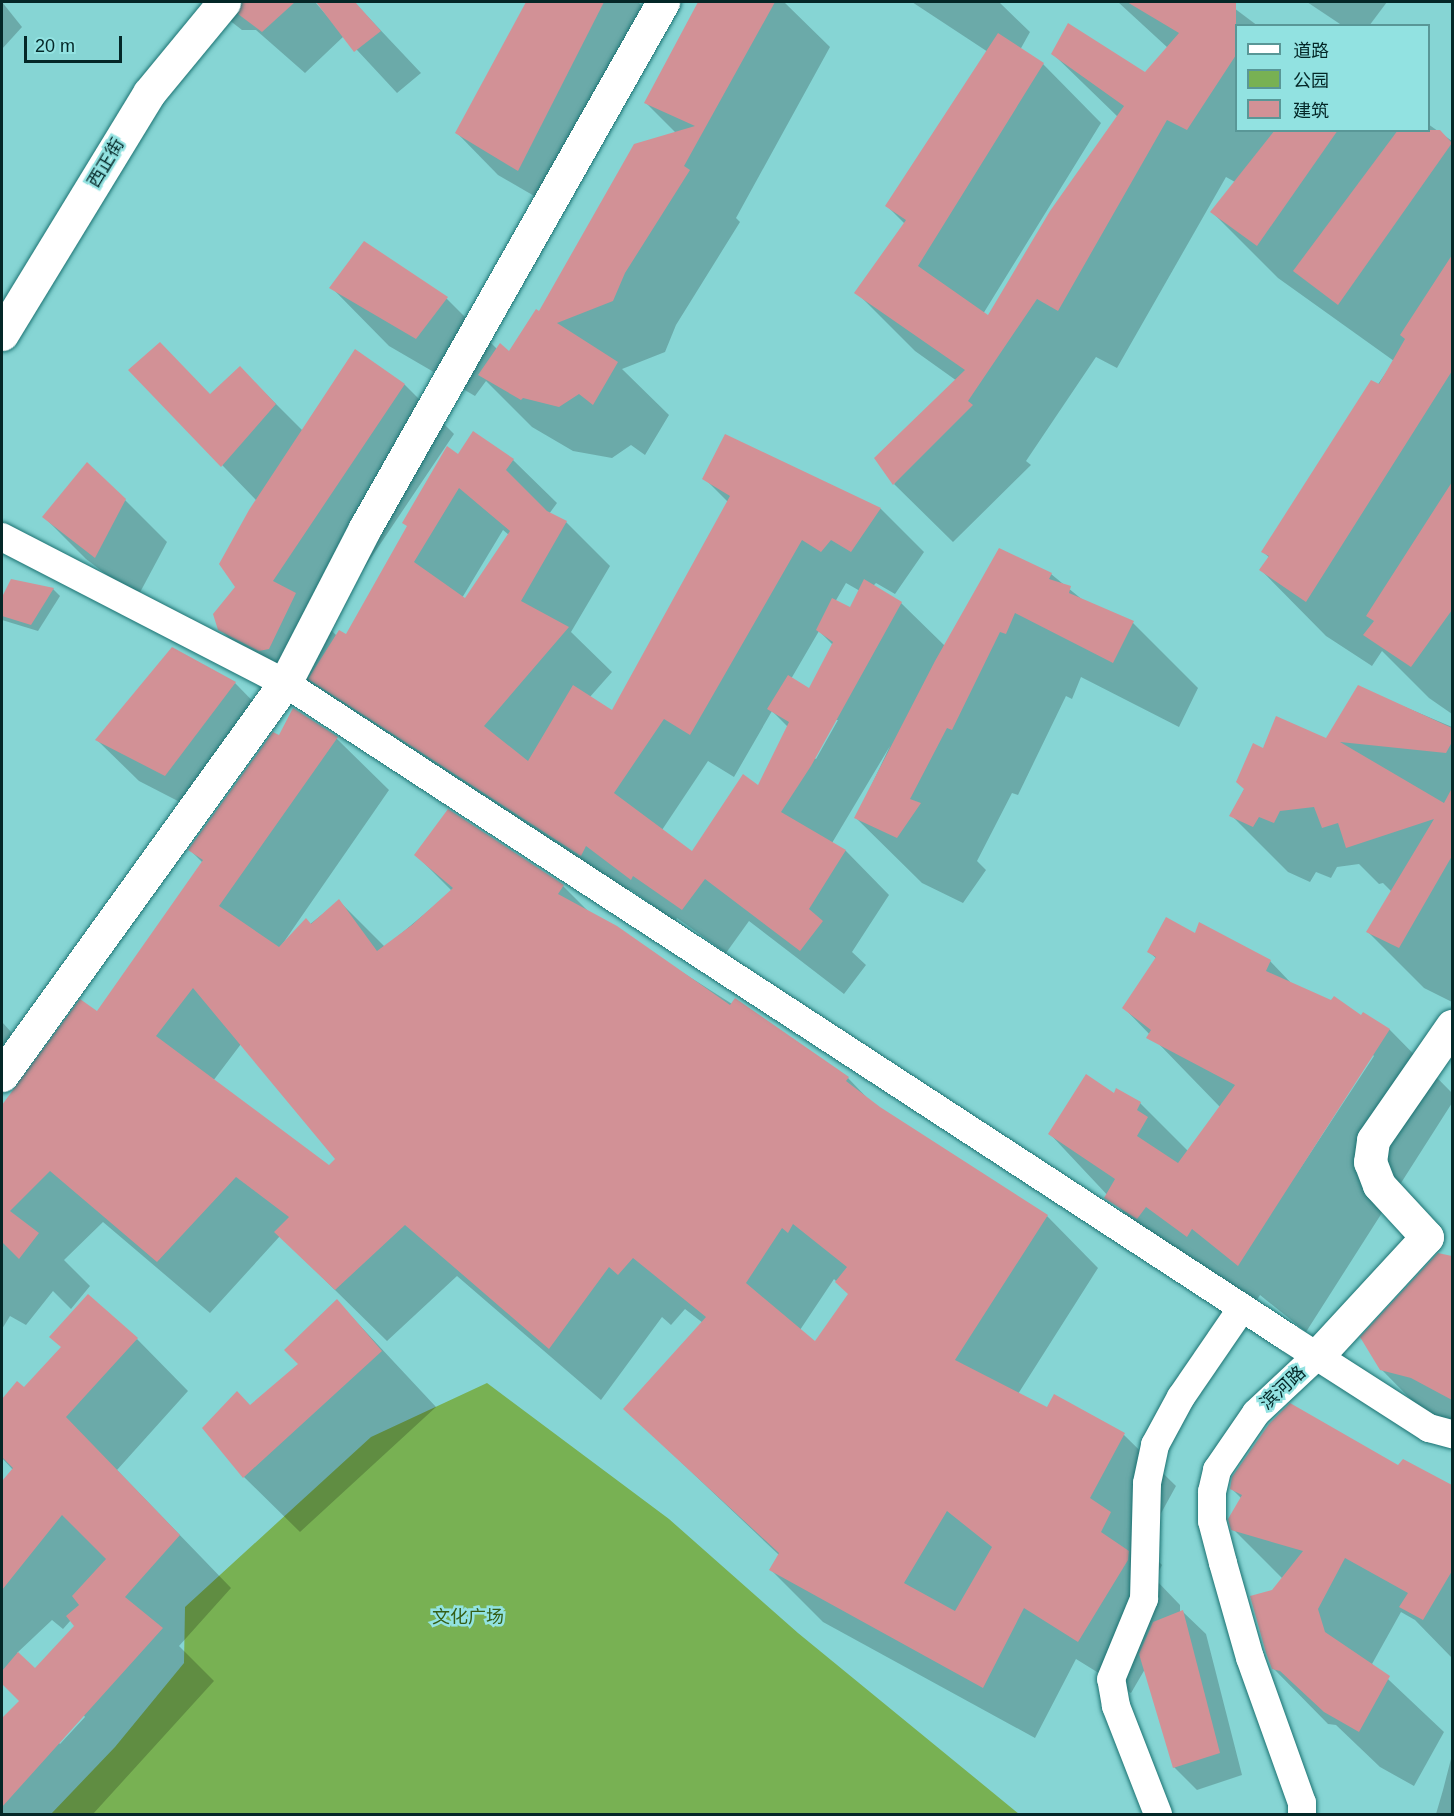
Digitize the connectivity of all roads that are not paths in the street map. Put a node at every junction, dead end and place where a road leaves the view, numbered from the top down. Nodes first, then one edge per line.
1 (224, 2) edge
2 (663, 2) edge
3 (2, 334) edge
4 (2, 537) edge
5 (285, 683) junction
6 (1452, 1026) edge
7 (2, 1076) edge
8 (1242, 1308) junction
9 (1317, 1356) junction
10 (1452, 1434) edge
11 (1158, 1815) edge
12 (1302, 1815) edge

1 - 3 main road, 西正街
2 - 5 main road
4 - 5 street
5 - 7 main road
5 - 8 street
6 - 9 main road, 滨河路
8 - 9 street
8 - 11 street
9 - 10 street
9 - 12 street, 滨河路

